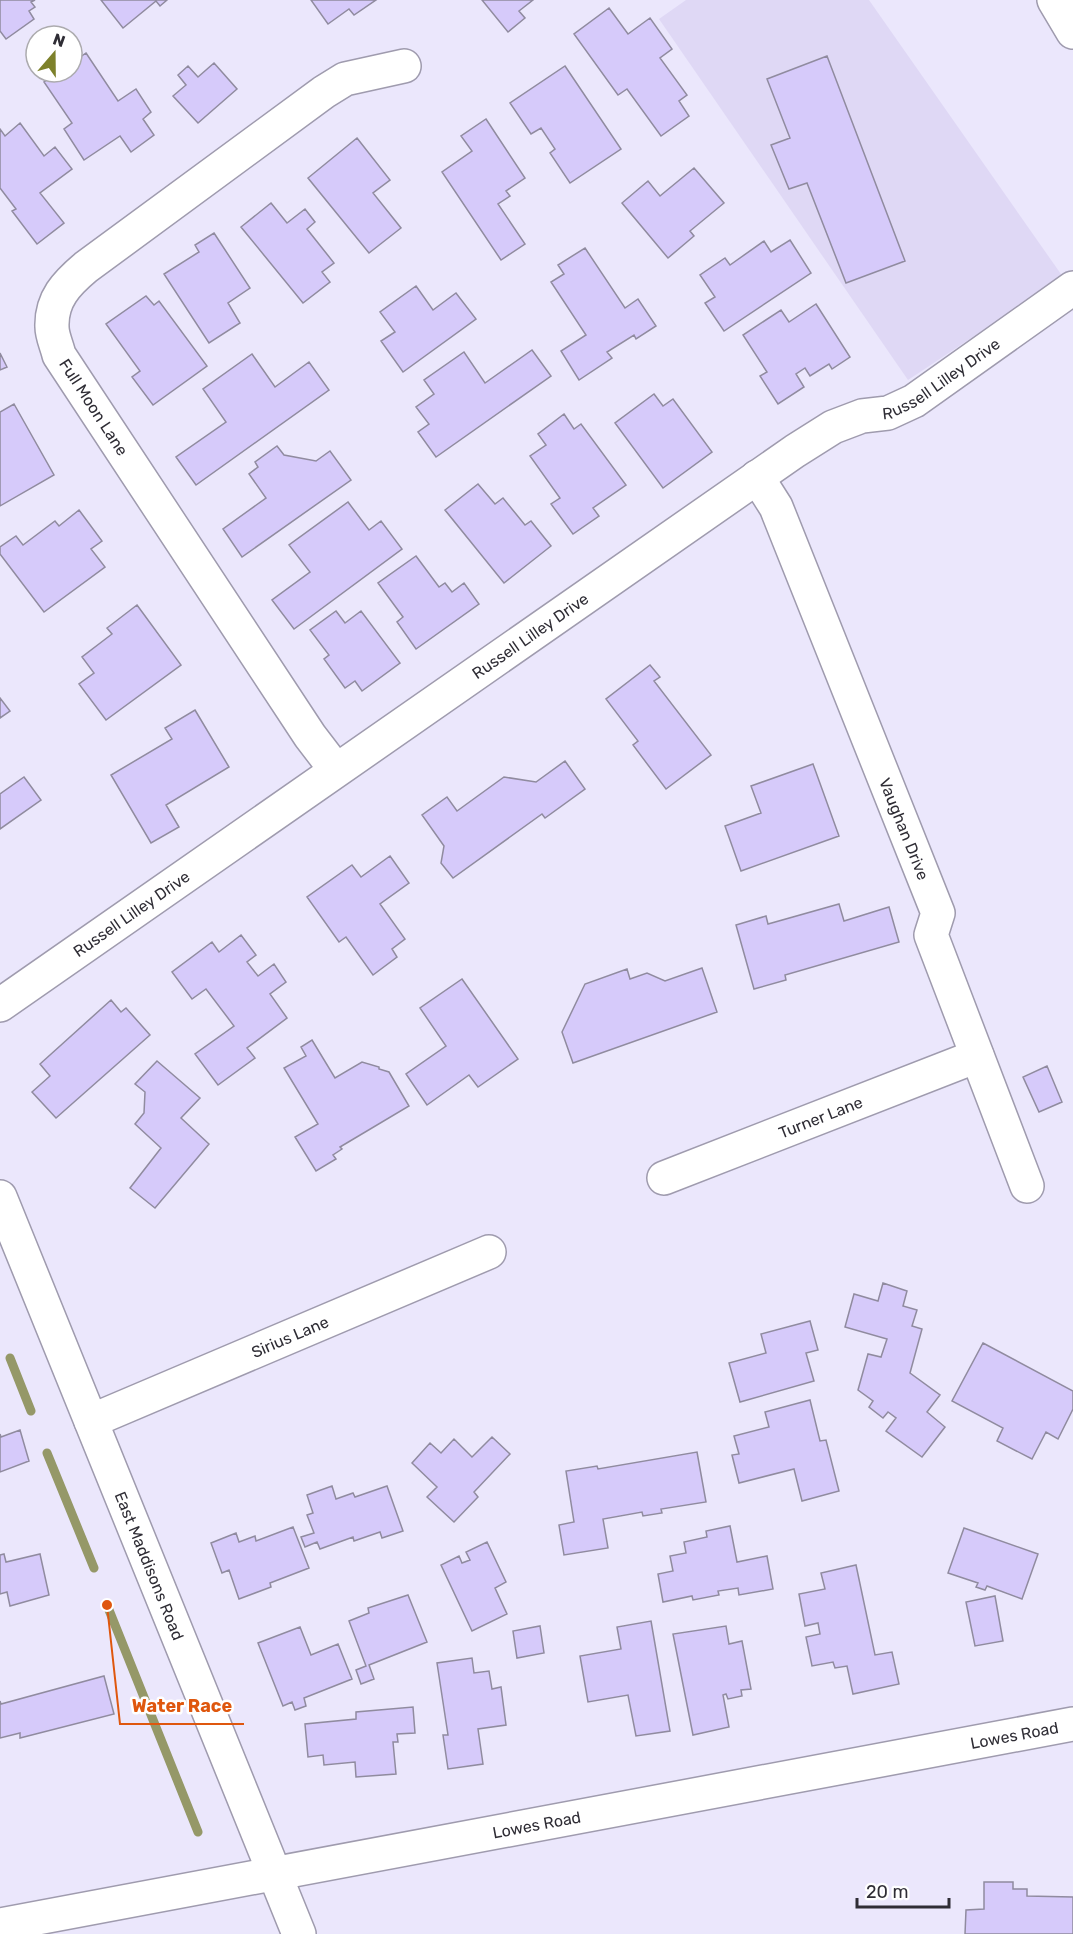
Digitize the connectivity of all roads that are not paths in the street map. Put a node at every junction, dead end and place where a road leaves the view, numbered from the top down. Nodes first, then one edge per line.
1 (1054, 0) edge
2 (1073, 32) edge
3 (404, 66) dead end
4 (1073, 288) edge
5 (757, 477) junction
6 (336, 770) junction
7 (0, 1005) edge
8 (977, 1056) junction
9 (664, 1178) dead end
10 (1027, 1186) dead end
11 (0, 1197) edge
12 (489, 1252) dead end
13 (91, 1421) junction
14 (1073, 1724) edge
15 (275, 1874) junction
16 (0, 1925) edge
17 (299, 1934) edge

1 - 2 street
3 - 6 street, Full Moon Lane
4 - 5 street, Russell Lilley Drive
5 - 6 street, Russell Lilley Drive
5 - 8 street, Vaughan Drive
6 - 7 street, Russell Lilley Drive
8 - 9 street, Turner Lane
8 - 10 street, Vaughan Drive
11 - 13 street, East Maddisons Road
12 - 13 street, Sirius Lane
13 - 15 street, East Maddisons Road
14 - 15 street, Lowes Road
15 - 16 street, Lowes Road
15 - 17 street, East Maddisons Road

